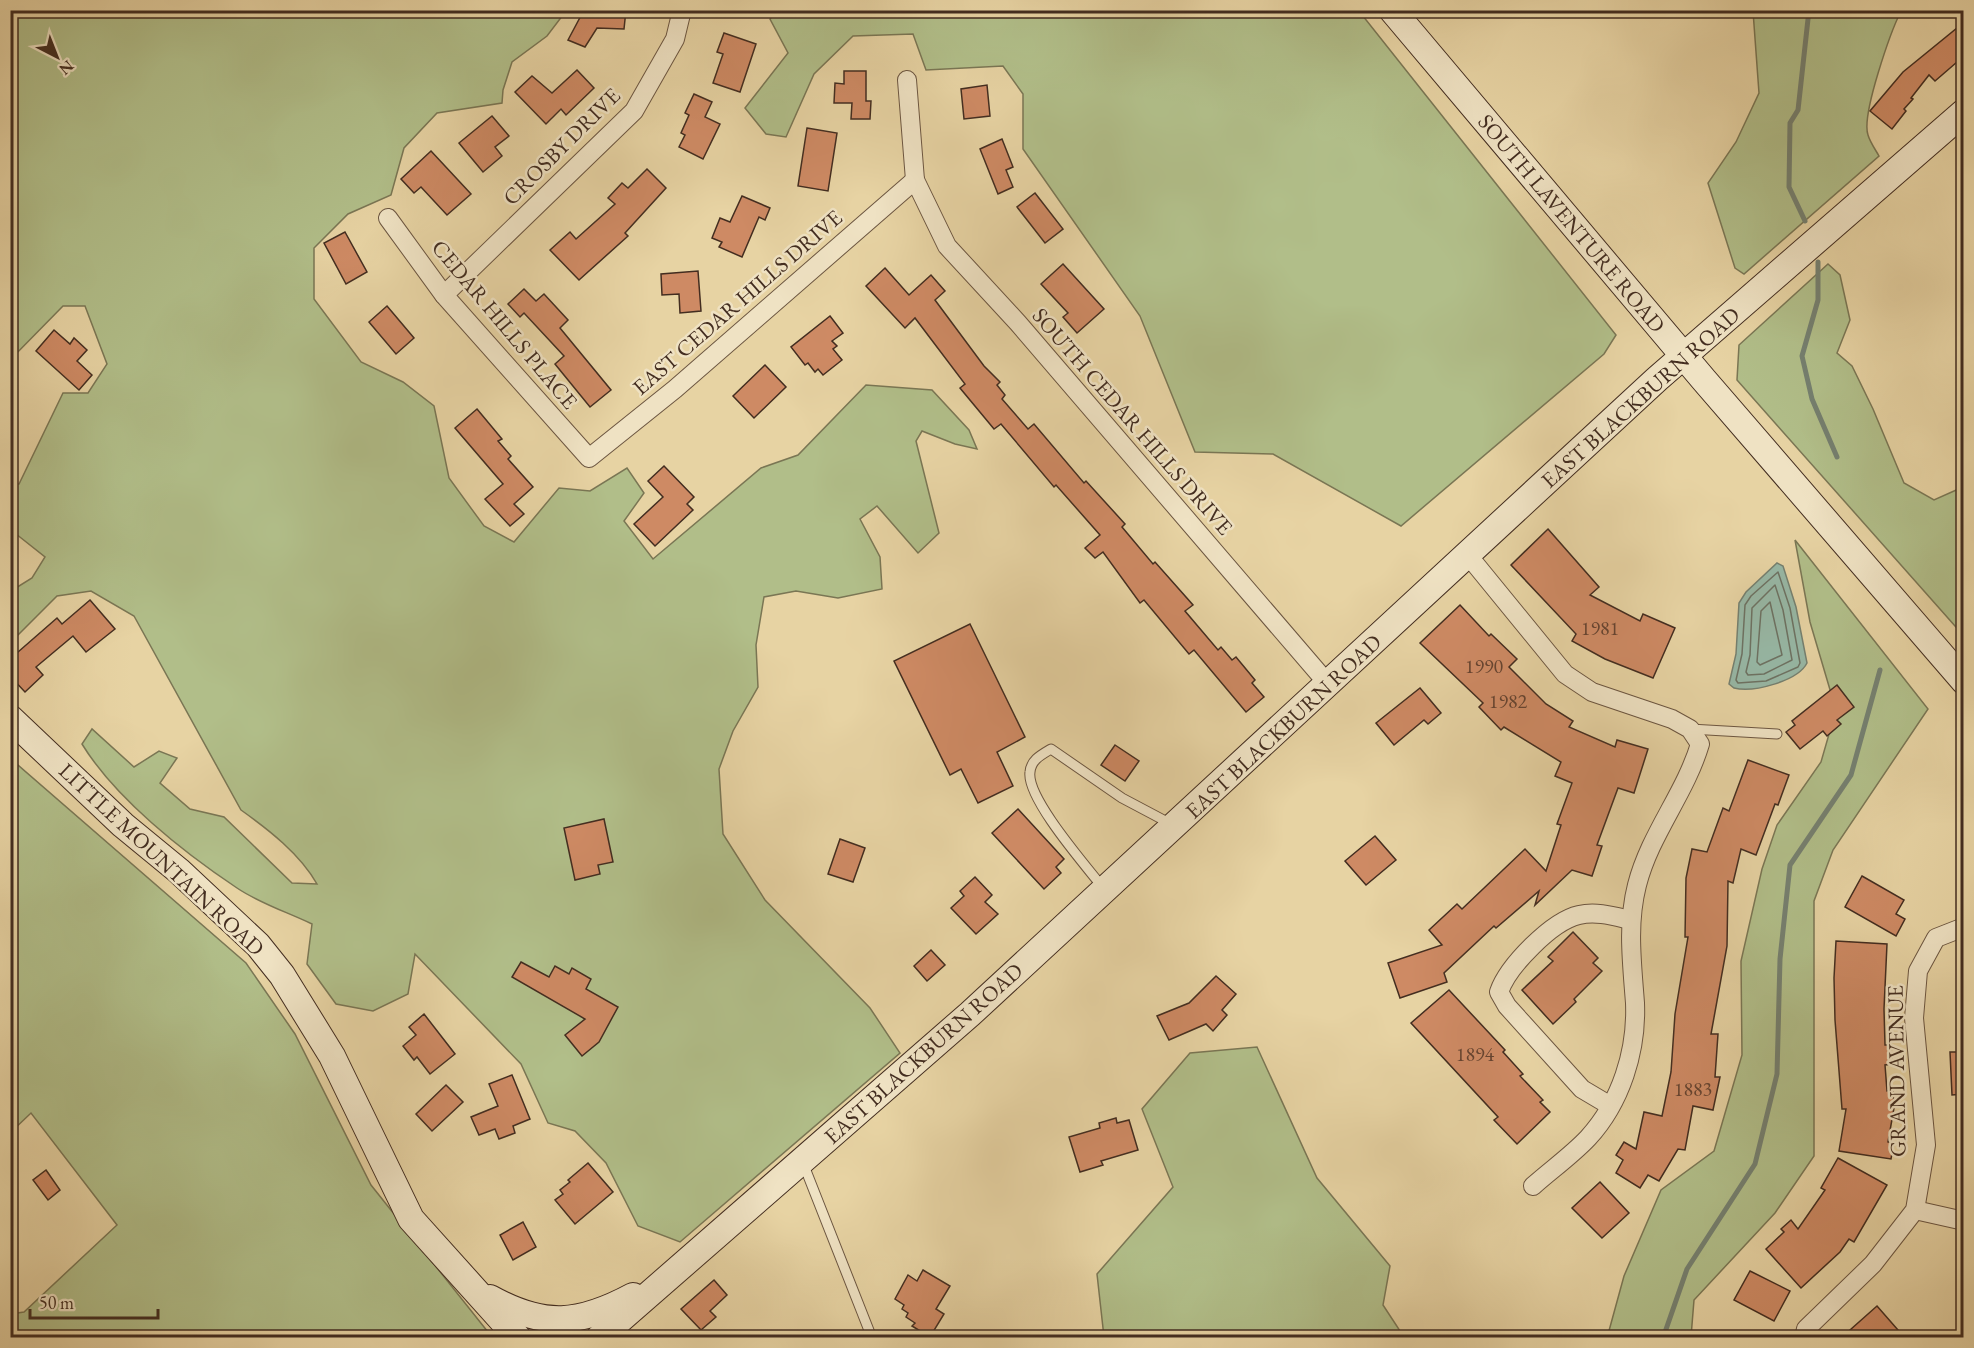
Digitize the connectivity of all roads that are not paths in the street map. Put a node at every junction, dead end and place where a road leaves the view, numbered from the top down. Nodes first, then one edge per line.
1 (682, 10) edge
2 (1392, 10) edge
3 (907, 80) dead end
4 (1964, 112) edge
5 (915, 180) junction
6 (388, 218) dead end
7 (444, 295) junction
8 (1684, 355) junction
9 (589, 458) joint
10 (1467, 554) junction
11 (1964, 681) edge
12 (1328, 684) junction
13 (10, 718) edge
14 (1690, 729) junction
15 (1777, 735) dead end
16 (1175, 826) junction
17 (1105, 890) junction
18 (1630, 920) junction
19 (1964, 927) edge
20 (1610, 1105) junction
21 (802, 1161) junction
22 (1533, 1186) dead end
23 (1915, 1210) junction
24 (1964, 1221) edge
25 (667, 1279) junction
26 (476, 1291) junction
27 (518, 1338) edge
28 (599, 1338) edge
29 (872, 1338) edge
30 (1803, 1338) edge

1 - 7 street, CROSBY DRIVE
2 - 8 street, SOUTH LAVENTURE ROAD
3 - 5 street
4 - 8 street, EAST BLACKBURN ROAD
5 - 9 street, EAST CEDAR HILLS DRIVE
5 - 12 street, SOUTH CEDAR HILLS DRIVE
6 - 7 street, CEDAR HILLS PLACE
7 - 9 street, CEDAR HILLS PLACE
8 - 10 street, EAST BLACKBURN ROAD
8 - 11 street, SOUTH LAVENTURE ROAD
10 - 12 street, EAST BLACKBURN ROAD
10 - 14 street
12 - 16 street, EAST BLACKBURN ROAD
13 - 26 street, LITTLE MOUNTAIN ROAD
14 - 15 lane
14 - 18 street
16 - 17 street, EAST BLACKBURN ROAD
16 - 17 lane
17 - 21 street, EAST BLACKBURN ROAD
18 - 20 street
18 - 20 street
19 - 23 street, GRAND AVENUE
20 - 22 street
21 - 25 street, EAST BLACKBURN ROAD
21 - 29 lane
23 - 24 street
23 - 30 street, GRAND AVENUE
25 - 26 street
25 - 28 street, EAST BLACKBURN ROAD
26 - 27 street, LITTLE MOUNTAIN ROAD

